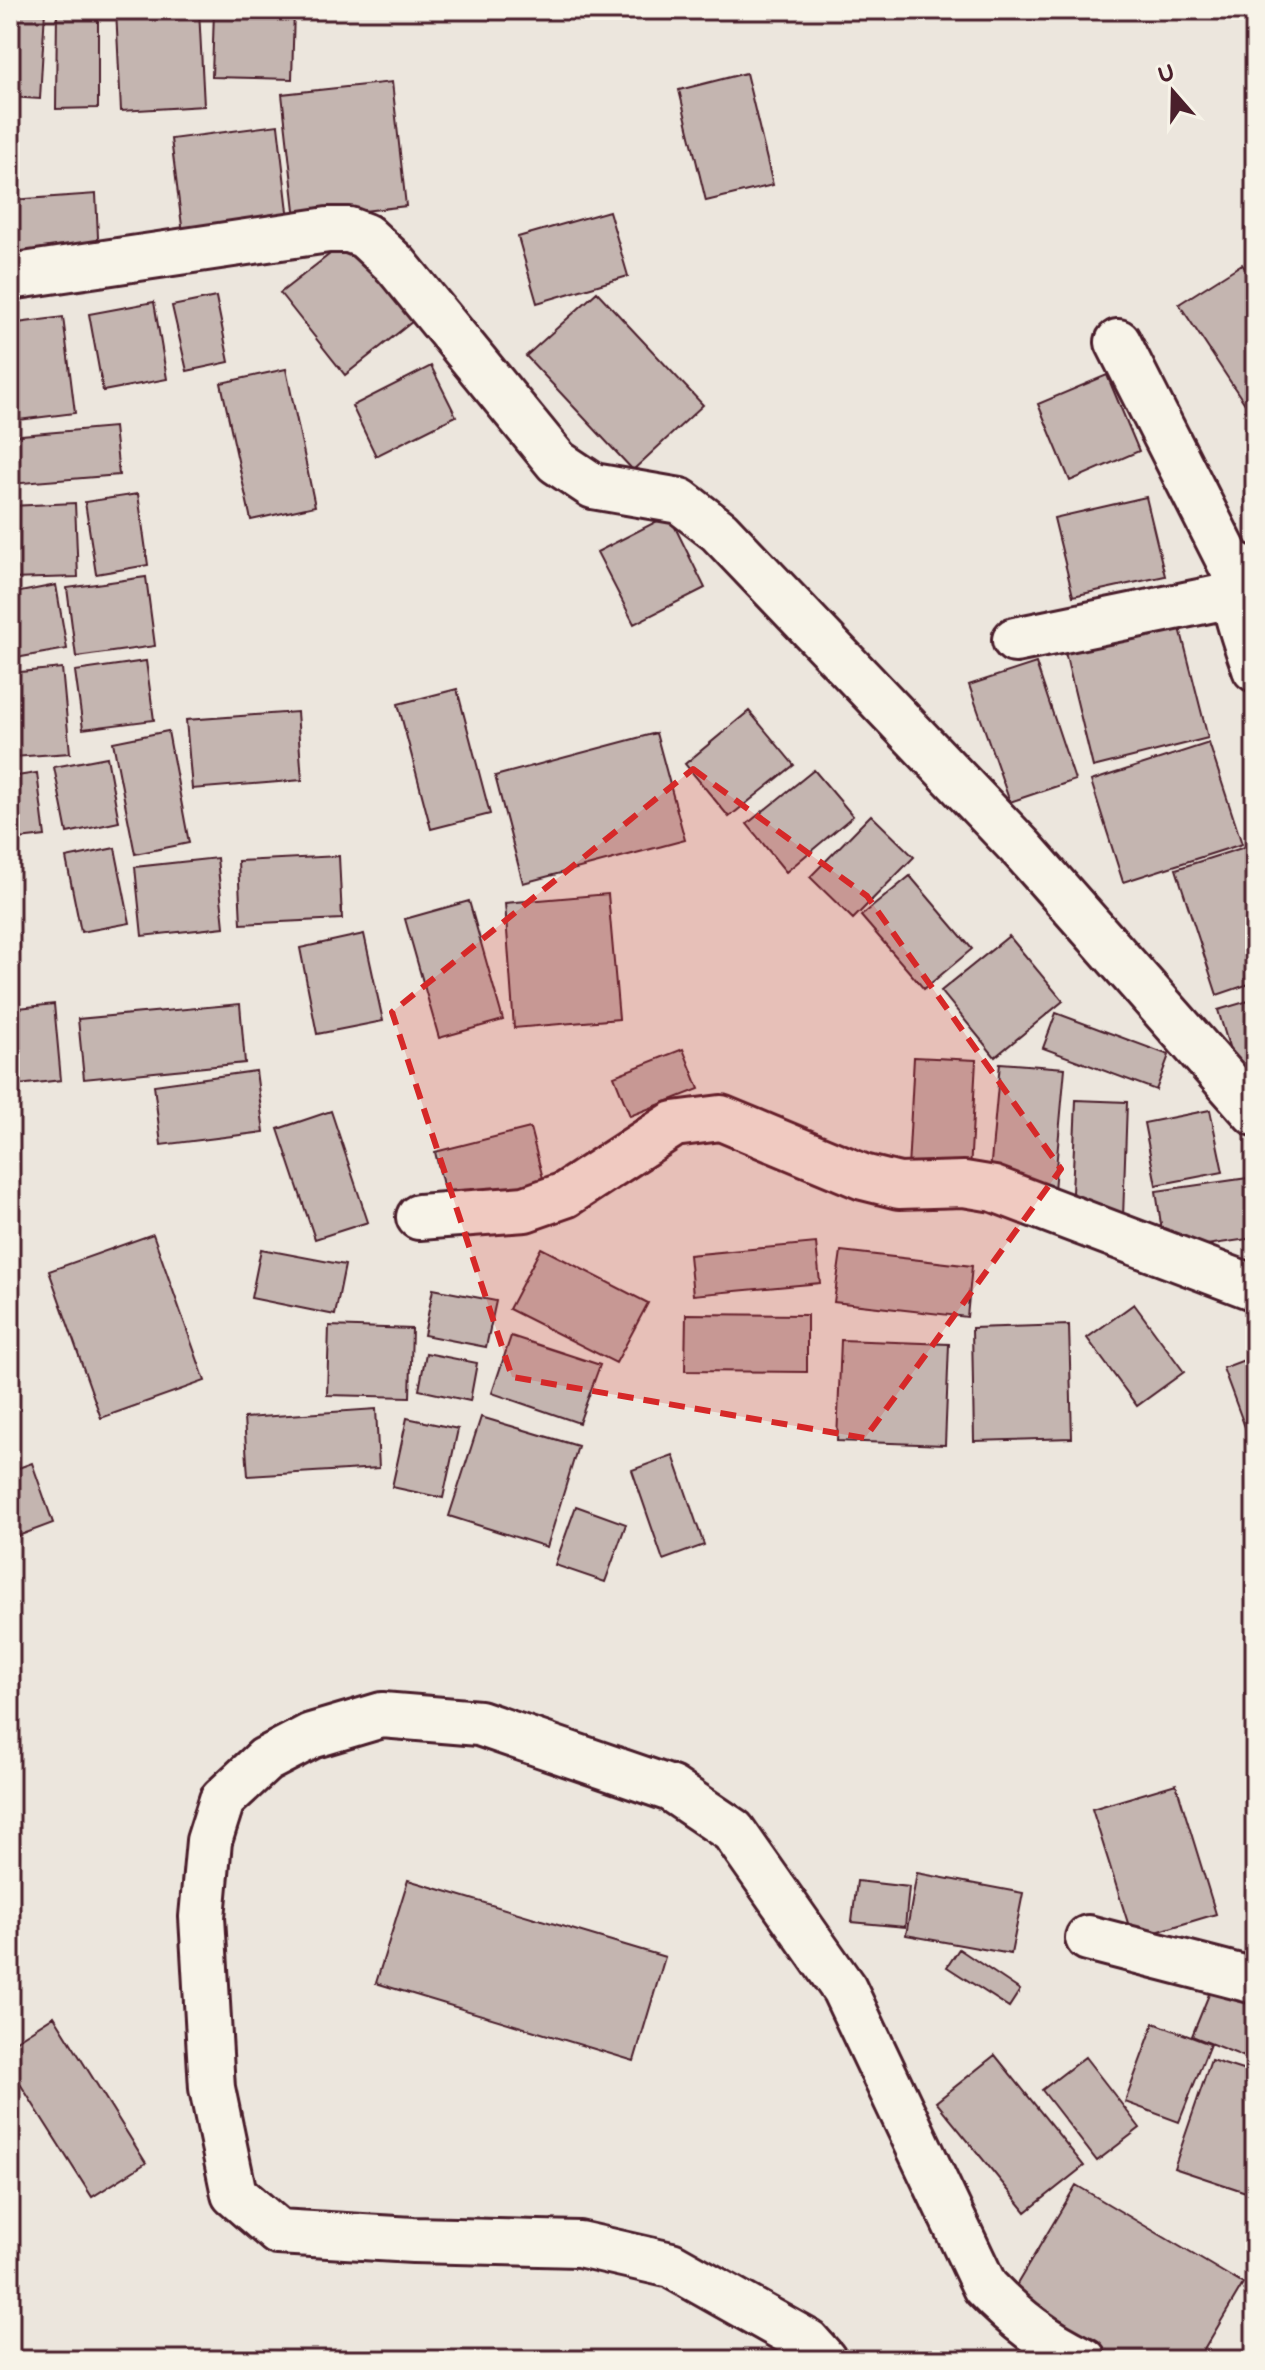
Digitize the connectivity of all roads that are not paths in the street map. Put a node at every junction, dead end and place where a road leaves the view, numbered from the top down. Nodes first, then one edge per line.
1 (10, 277) edge
2 (1118, 342) dead end
3 (1241, 572) edge
4 (1015, 640) dead end
5 (1255, 669) edge
6 (1255, 1113) edge
7 (419, 1217) dead end
8 (1255, 1288) edge
9 (1088, 1938) dead end
10 (1255, 1981) edge
11 (824, 2360) edge
12 (1084, 2360) edge

1 - 6 street
2 - 3 street
3 - 4 street
3 - 5 street
7 - 8 street
9 - 10 street
11 - 12 street

